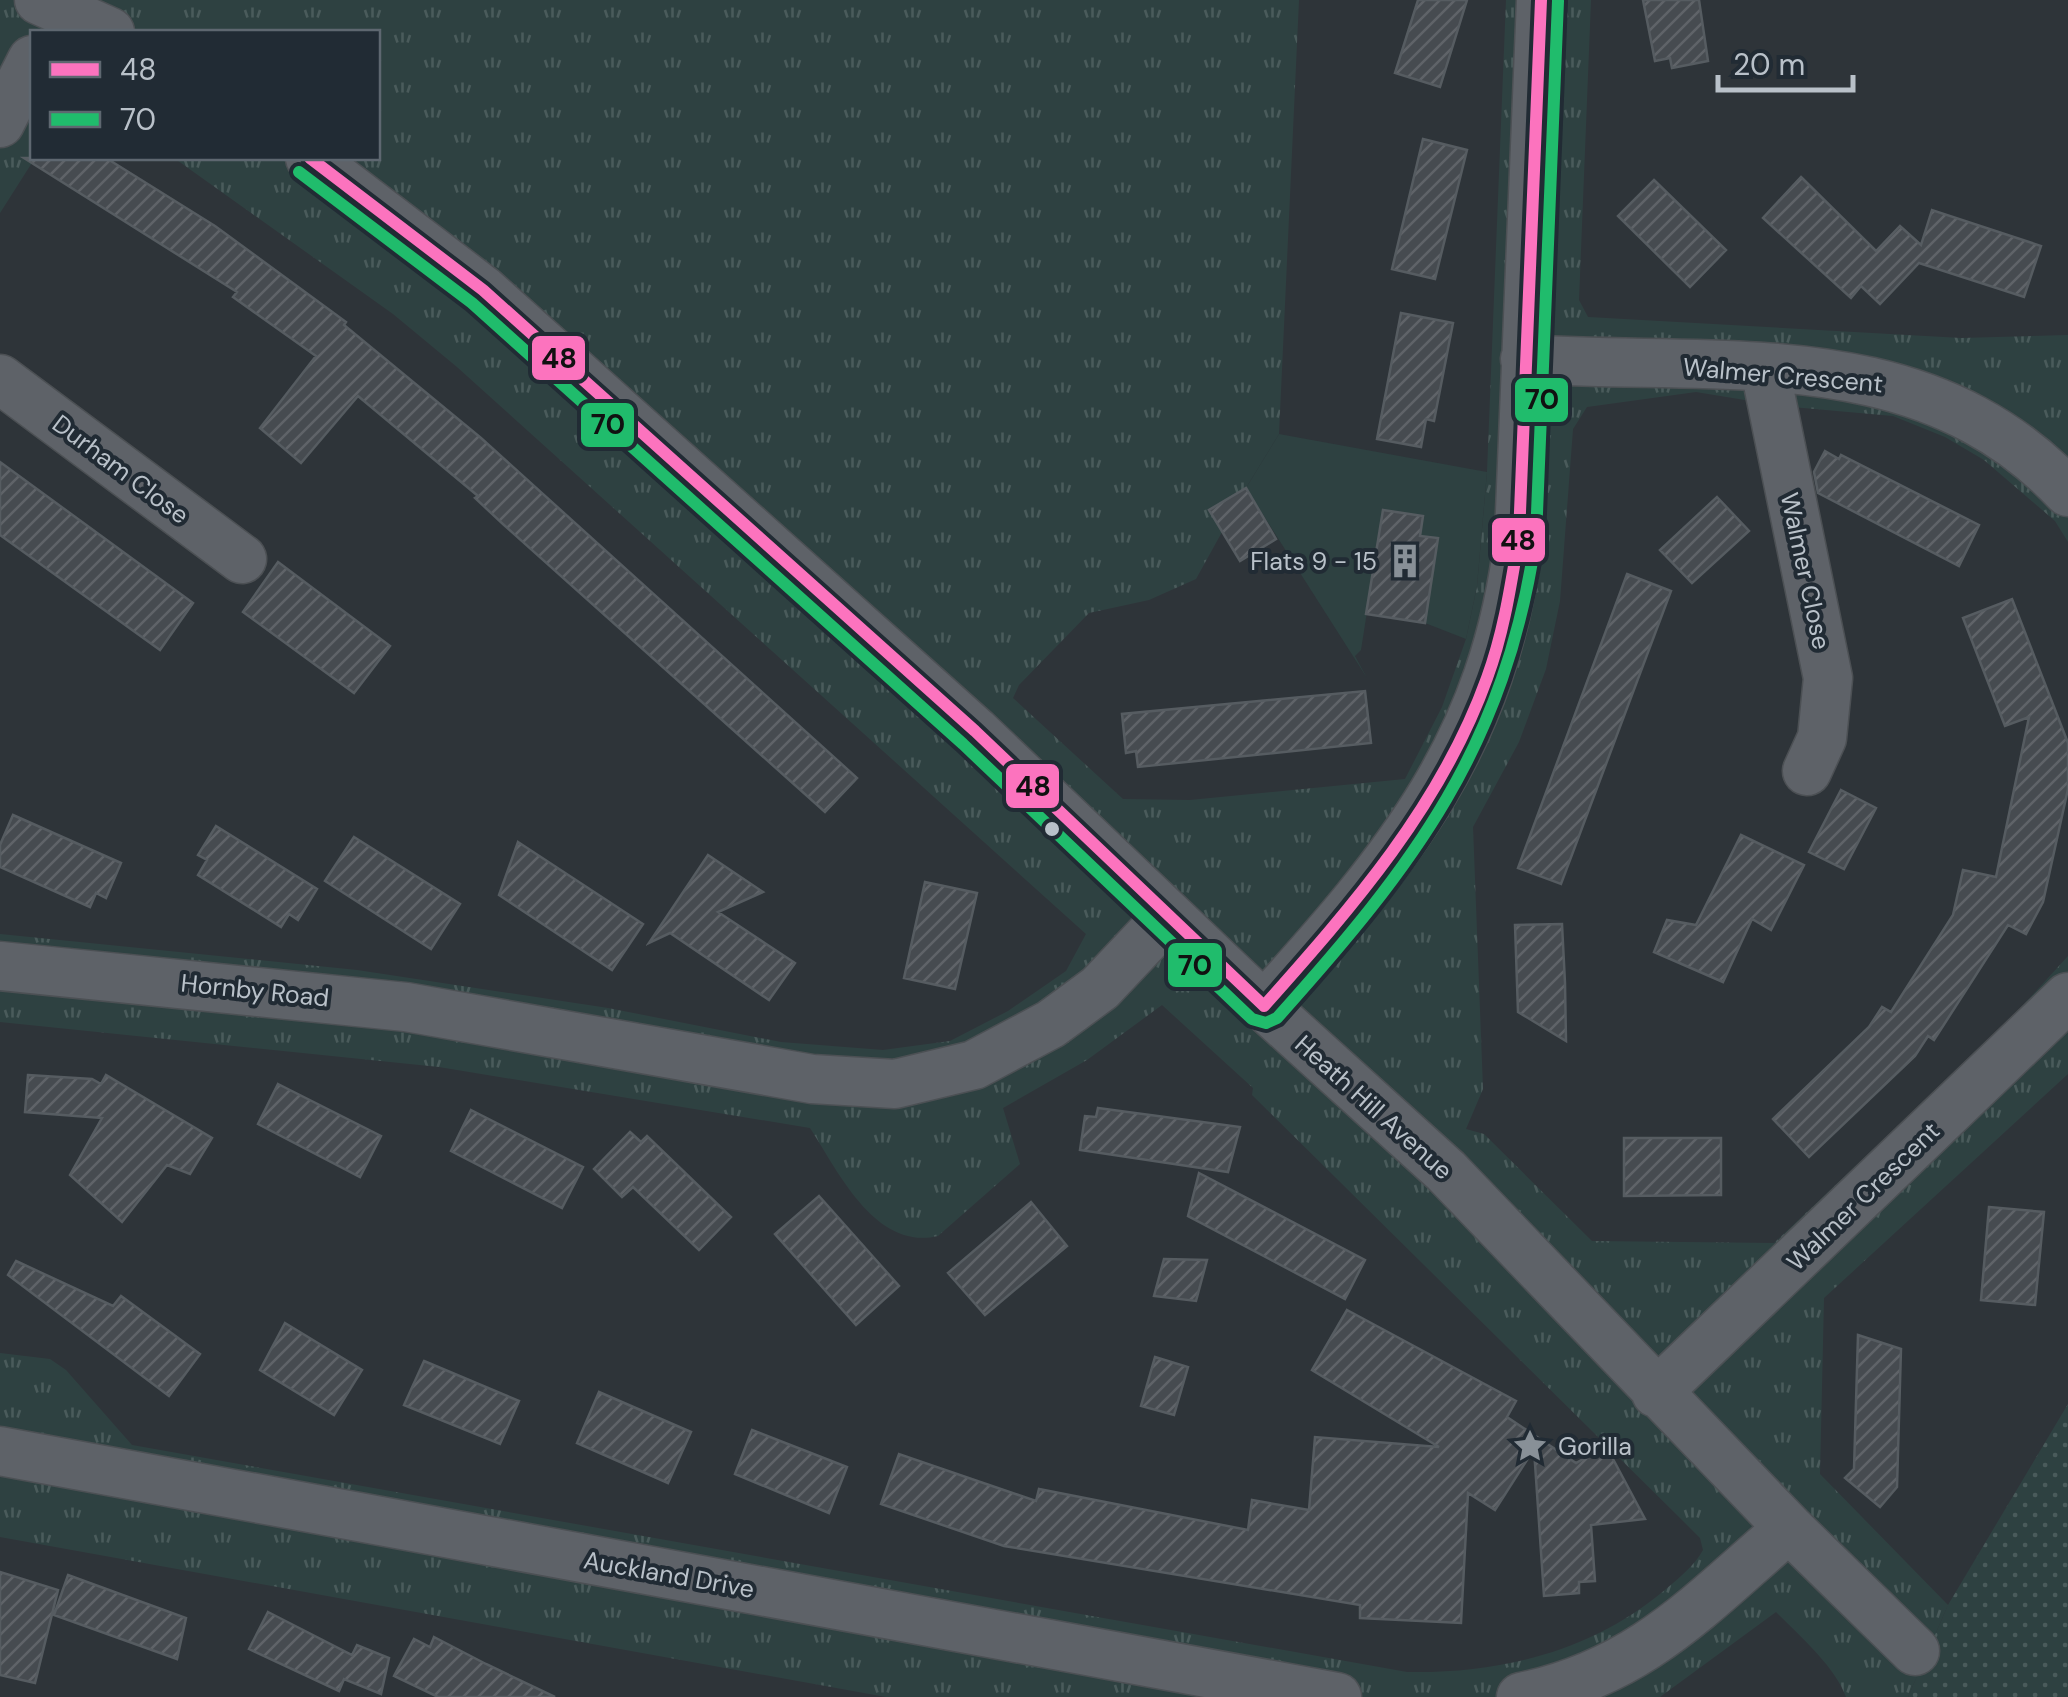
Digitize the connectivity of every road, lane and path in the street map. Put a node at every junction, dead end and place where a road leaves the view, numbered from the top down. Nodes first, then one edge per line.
1 (1541, 0) edge
2 (49, 14) edge
3 (103, 30) edge
4 (30, 64) edge
5 (0, 123) edge
6 (313, 160) edge
7 (1525, 360) junction
8 (1765, 369) junction
9 (0, 379) edge
10 (2068, 492) edge
11 (242, 559) dead end
12 (1807, 771) dead end
13 (1168, 916) junction
14 (0, 966) edge
15 (2068, 997) edge
16 (1264, 1006) junction
17 (1656, 1392) junction
18 (0, 1451) edge
19 (1788, 1528) junction
20 (1915, 1651) dead end
21 (1337, 1697) edge
22 (1521, 1697) edge

1 - 7 street
2 - 3 street
4 - 5 street
6 - 13 street, Heath Hill Avenue
7 - 8 street, Walmer Crescent
7 - 16 street
8 - 10 street, Walmer Crescent
8 - 12 street, Walmer Close
9 - 11 street, Durham Close
13 - 14 street, Hornby Road
13 - 16 street, Heath Hill Avenue
15 - 17 street, Walmer Crescent
16 - 17 street, Heath Hill Avenue
17 - 19 street, Heath Hill Avenue
18 - 21 street, Auckland Drive
19 - 20 street, Heath Hill Avenue
19 - 22 street

